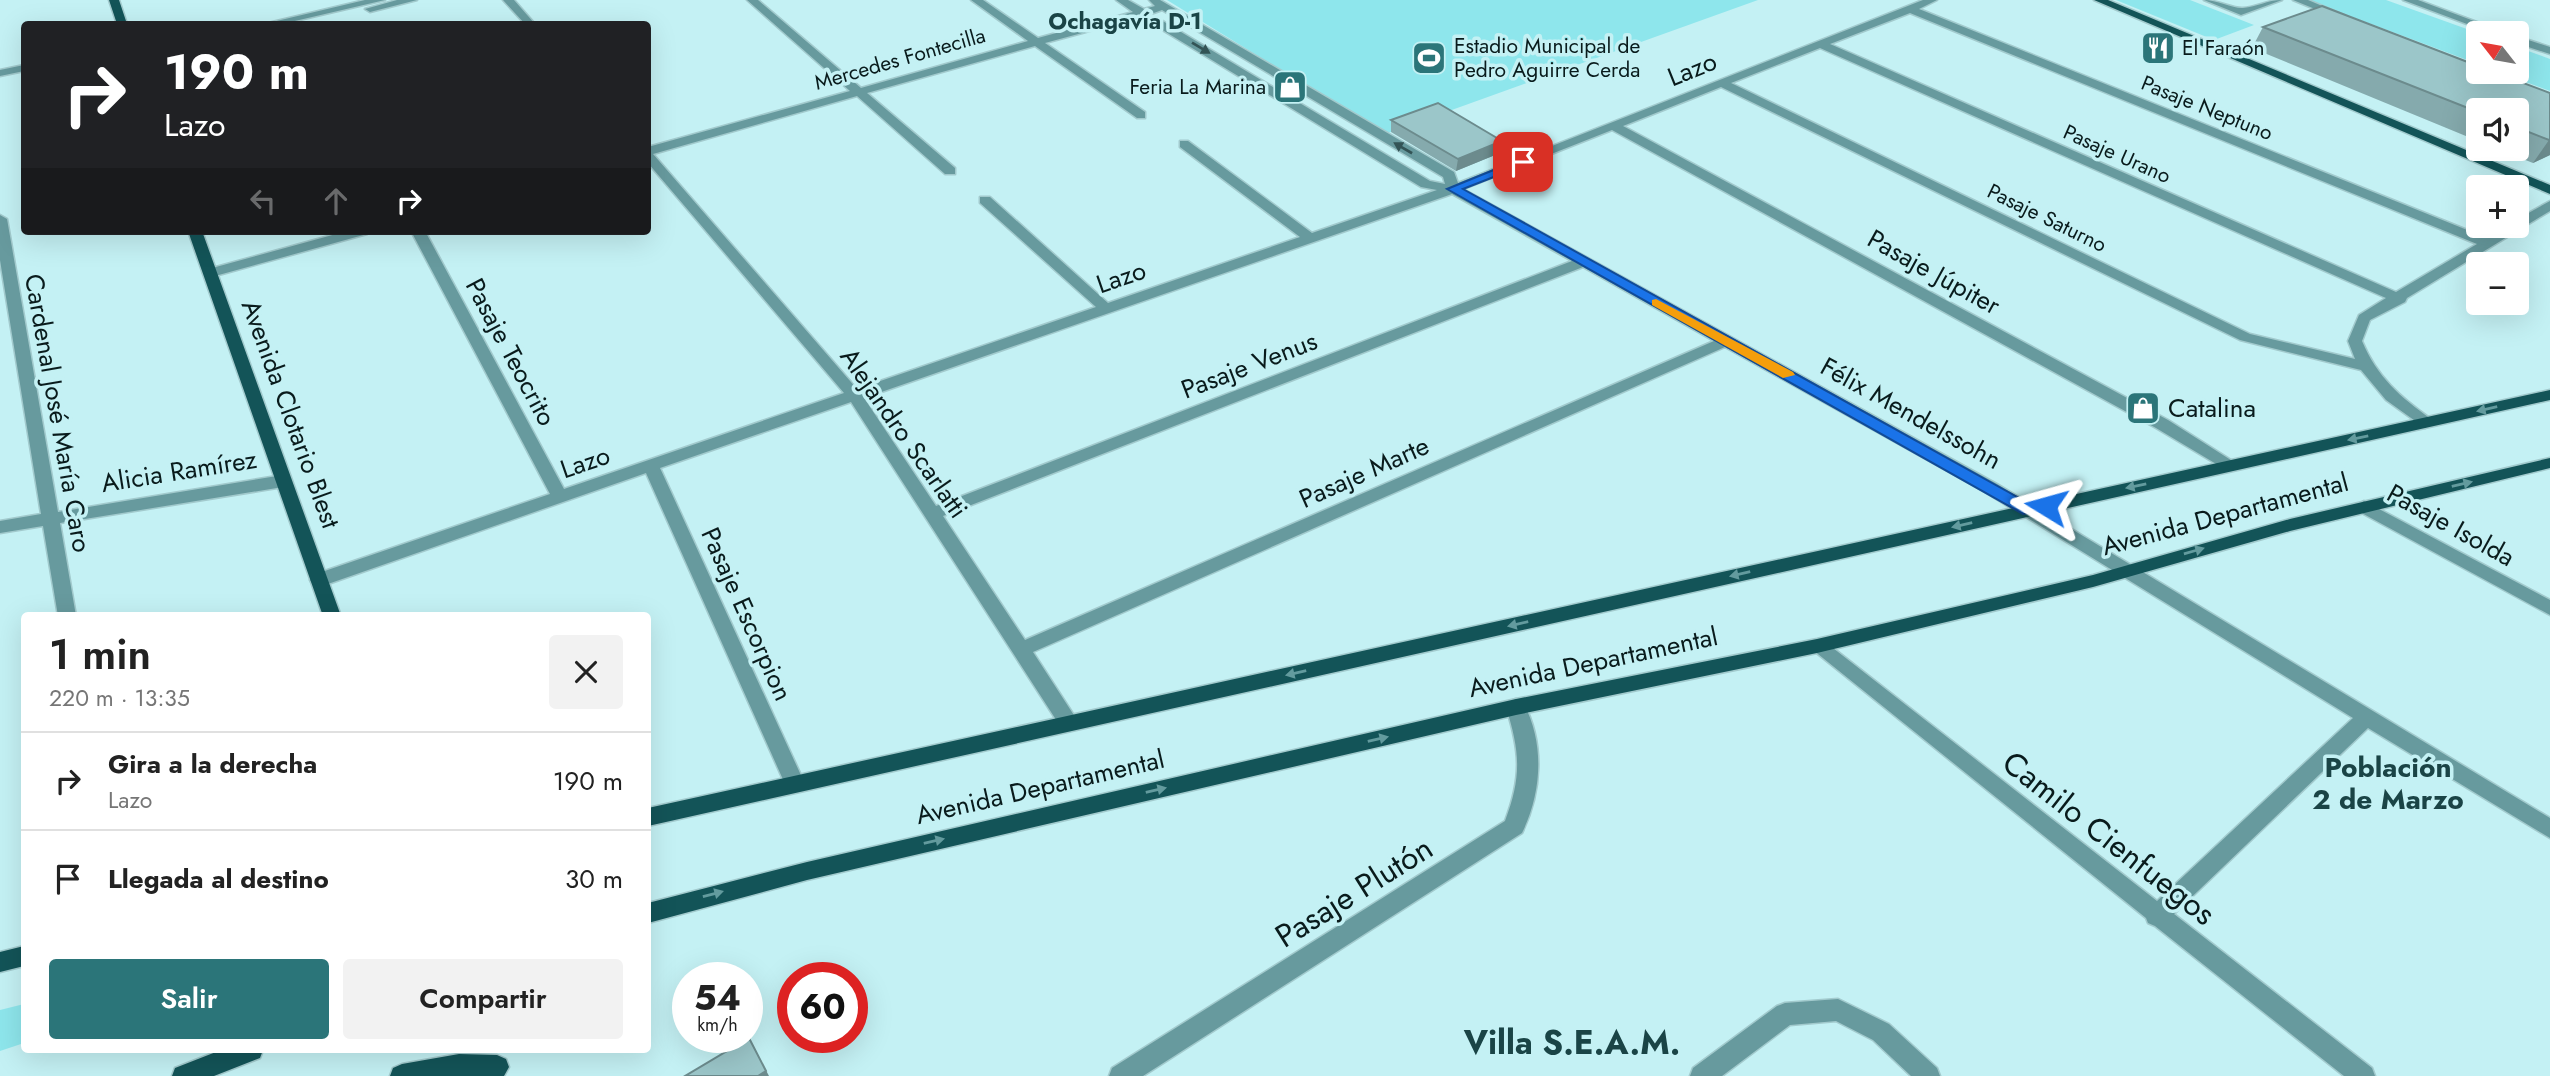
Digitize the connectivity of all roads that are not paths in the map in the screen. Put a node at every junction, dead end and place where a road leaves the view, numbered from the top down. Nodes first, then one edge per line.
1 (114, 0) edge
2 (380, 0) edge
3 (412, 0) edge
4 (508, 0) edge
5 (752, 0) edge
6 (976, 0) edge
7 (1121, 0) edge
8 (1931, 0) edge
9 (2099, 0) edge
10 (2208, 0) edge
11 (2277, 0) edge
12 (2298, 0) edge
13 (2408, 0) edge
14 (1157, 3) edge
15 (1910, 9) junction
16 (1142, 13) junction
17 (2350, 20) edge
18 (121, 21) edge
19 (308, 21) edge
20 (311, 21) edge
21 (527, 21) edge
22 (2467, 21) edge
23 (1037, 43) junction
24 (1820, 44) junction
25 (2529, 44) edge
26 (2550, 51) edge
27 (21, 69) edge
28 (0, 73) edge
29 (1721, 83) junction
30 (859, 92) junction
31 (1141, 115) dead end
32 (1613, 126) junction
33 (1184, 144) dead end
34 (651, 152) edge
35 (651, 157) edge
36 (950, 172) dead end
37 (1453, 189) junction
38 (2550, 190) edge
39 (985, 200) dead end
40 (2550, 205) edge
41 (0, 219) edge
42 (196, 235) edge
43 (348, 235) edge
44 (420, 235) edge
45 (1311, 239) junction
46 (2490, 244) junction
47 (1583, 262) junction
48 (210, 273) junction
49 (2400, 299) junction
50 (1105, 308) junction
51 (1726, 341) junction
52 (2363, 366) junction
53 (2550, 395) edge
54 (855, 397) junction
55 (2425, 423) junction
56 (2550, 463) edge
57 (651, 466) junction
58 (2228, 466) junction
59 (283, 481) junction
60 (560, 497) junction
61 (2364, 507) junction
62 (2028, 510) junction
63 (932, 514) junction
64 (51, 518) junction
65 (0, 527) edge
66 (2128, 570) junction
67 (319, 580) junction
68 (2550, 608) edge
69 (66, 612) edge
70 (331, 612) edge
71 (1816, 646) junction
72 (1022, 649) junction
73 (1516, 707) junction
74 (2366, 718) junction
75 (1069, 723) junction
76 (794, 784) junction
77 (651, 816) edge
78 (2550, 829) edge
79 (651, 912) edge
80 (2156, 916) junction
81 (21, 957) edge
82 (0, 962) edge
83 (243, 1053) edge
84 (496, 1064) edge
85 (184, 1076) edge
86 (402, 1076) edge
87 (1121, 1076) edge
88 (1702, 1076) edge
89 (1928, 1076) edge
90 (2363, 1076) edge

1 - 18 main road
2 - 19 street
3 - 20 street
4 - 21 street
5 - 30 street
6 - 23 street
7 - 16 street, Félix Mendelssohn
8 - 15 street, Lazo
9 - 38 main road
10 - 11 street
12 - 17 street
13 - 22 street
14 - 16 street, Mercedes Fontecilla
37 -> 14 street, Félix Mendelssohn
15 - 24 street, Lazo
15 - 46 street, Pasaje Neptuno
16 - 23 street, Mercedes Fontecilla
16 -> 37 street, Félix Mendelssohn
23 - 30 street, Mercedes Fontecilla
23 - 31 street
24 - 29 street, Lazo
24 - 49 street, Pasaje Urano
25 - 26 street
27 - 28 street
29 - 32 street, Lazo
29 - 52 street, Pasaje Saturno
30 - 34 street, Mercedes Fontecilla
30 - 36 street
32 - 37 street, Lazo
32 - 58 street, Pasaje Júpiter
33 - 45 street
35 - 54 street, Alejandro Scarlatti
37 - 45 street, Lazo
37 - 47 street, Félix Mendelssohn
39 - 50 street
40 - 46 street
41 - 64 street, Cardenal José María Caro
42 - 48 main road, Avenida Clotario Blest
43 - 48 street
44 - 60 street, Pasaje Teocrito
45 - 50 street, Lazo
46 - 49 street
47 - 51 street, Félix Mendelssohn
47 - 63 street, Pasaje Venus
48 - 59 main road, Avenida Clotario Blest
49 - 52 street
50 - 54 street, Lazo
51 - 62 street, Félix Mendelssohn
51 - 72 street, Pasaje Marte
52 - 55 street
53 -> 55 main road, Avenida Departamental
54 - 57 street, Lazo
54 - 63 street, Alejandro Scarlatti
55 -> 58 main road, Avenida Departamental
61 -> 56 main road, Avenida Departamental
57 - 60 street, Lazo
57 - 76 street, Pasaje Escorpion
58 -> 62 main road, Avenida Departamental
59 - 64 street, Alicia Ramírez
59 - 67 main road, Avenida Clotario Blest
60 - 67 street, Lazo
66 -> 61 main road, Avenida Departamental
61 - 68 street, Pasaje Isolda
62 - 66 street, Félix Mendelssohn
62 -> 75 main road, Avenida Departamental
63 - 72 street, Alejandro Scarlatti
64 - 65 street, Alicia Ramírez
64 - 69 street, Cardenal José María Caro
66 - 71 main road, Avenida Departamental
66 - 74 street, Félix Mendelssohn
67 - 70 main road, Avenida Clotario Blest
71 - 73 main road, Avenida Departamental
71 - 80 street, Camilo Cienfuegos
72 - 75 street, Alejandro Scarlatti
79 -> 73 main road, Avenida Departamental
73 - 87 street, Pasaje Plutón
74 - 78 street, Félix Mendelssohn
74 - 80 street
75 - 76 main road, Avenida Departamental
76 - 77 main road, Avenida Departamental
80 - 90 street, Camilo Cienfuegos
81 - 82 main road
83 - 85 main road
84 - 86 main road
88 - 89 street

